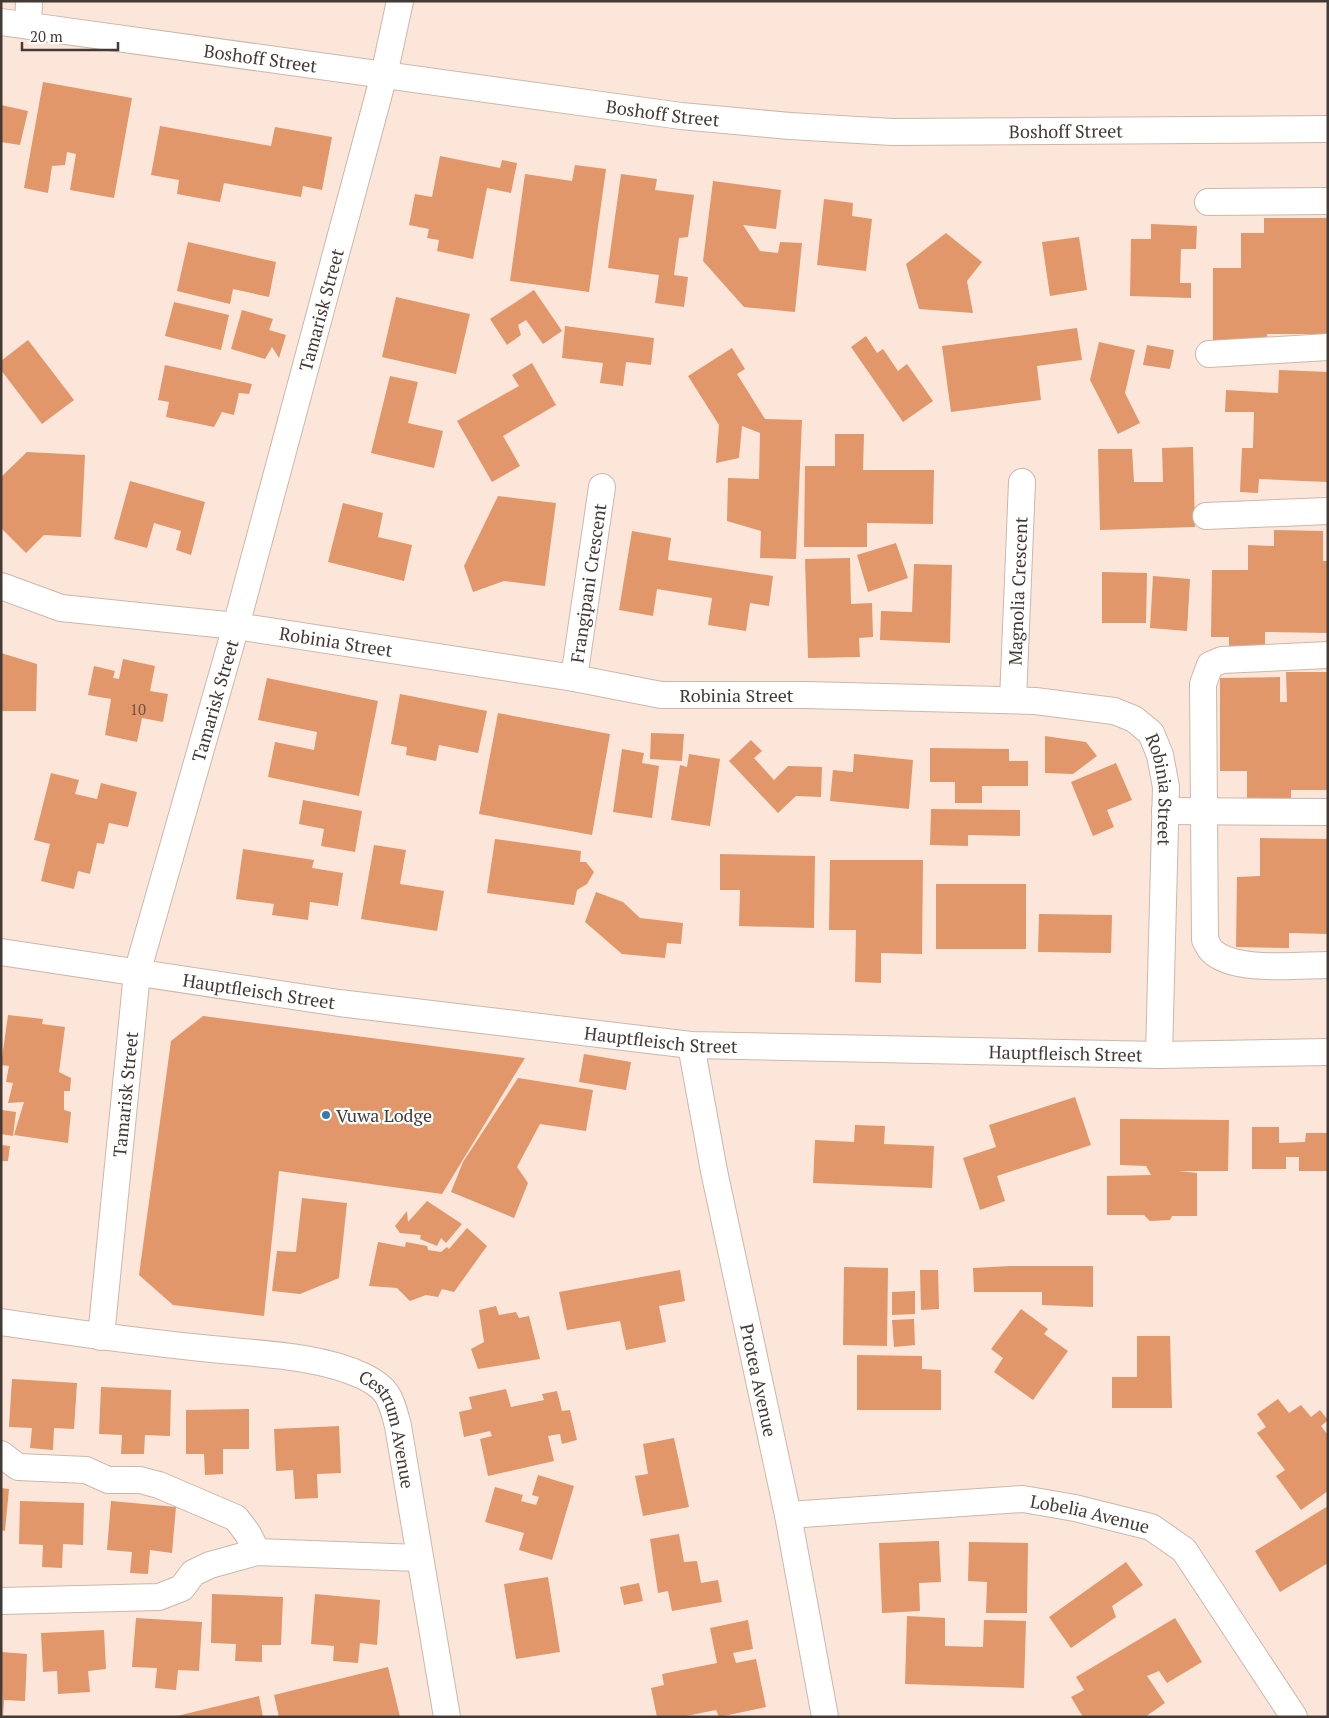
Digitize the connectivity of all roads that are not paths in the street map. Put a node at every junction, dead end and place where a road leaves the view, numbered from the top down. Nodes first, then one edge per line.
1 (400, 1) edge
2 (28, 13) edge
3 (1, 22) edge
4 (384, 75) junction
5 (1328, 129) edge
6 (1328, 200) edge
7 (1208, 202) dead end
8 (1328, 347) edge
9 (1208, 354) dead end
10 (1022, 482) dead end
11 (602, 487) dead end
12 (1328, 512) edge
13 (1206, 516) dead end
14 (1, 586) edge
15 (236, 626) junction
16 (1328, 655) edge
17 (574, 678) junction
18 (1013, 700) junction
19 (1165, 812) junction
20 (1328, 812) edge
21 (1204, 813) junction
22 (1, 952) edge
23 (1328, 966) edge
24 (137, 973) junction
25 (691, 1045) junction
26 (1328, 1052) edge
27 (1159, 1055) junction
28 (1, 1322) edge
29 (101, 1338) junction
30 (1, 1454) edge
31 (788, 1515) junction
32 (257, 1552) junction
33 (419, 1558) junction
34 (1, 1601) edge
35 (447, 1717) edge
36 (826, 1717) edge
37 (1294, 1717) edge

1 - 4 street, Tamarisk Street
2 - 3 street, Boshoff Street
2 - 4 street, Boshoff Street
4 - 5 street, Boshoff Street
4 - 15 street, Tamarisk Street
6 - 7 street
8 - 9 street
10 - 18 street, Magnolia Crescent
11 - 17 street, Frangipani Crescent
12 - 13 street
14 - 15 street, Robinia Street
15 - 17 street, Robinia Street
15 - 24 street, Tamarisk Street
16 - 21 street
17 - 18 street, Robinia Street
18 - 19 street, Robinia Street
19 - 21 street
19 - 27 street, Robinia Street
20 - 21 street
21 - 23 street
22 - 24 street, Hauptfleisch Street
24 - 25 street, Hauptfleisch Street
24 - 29 street, Tamarisk Street
25 - 27 street, Hauptfleisch Street
25 - 31 street, Protea Avenue
26 - 27 street, Hauptfleisch Street
28 - 29 street, Cestrum Avenue
29 - 33 street, Cestrum Avenue
30 - 32 street
31 - 36 street, Protea Avenue
31 - 37 street, Lobelia Avenue
32 - 33 street
32 - 34 street
33 - 35 street, Cestrum Avenue

